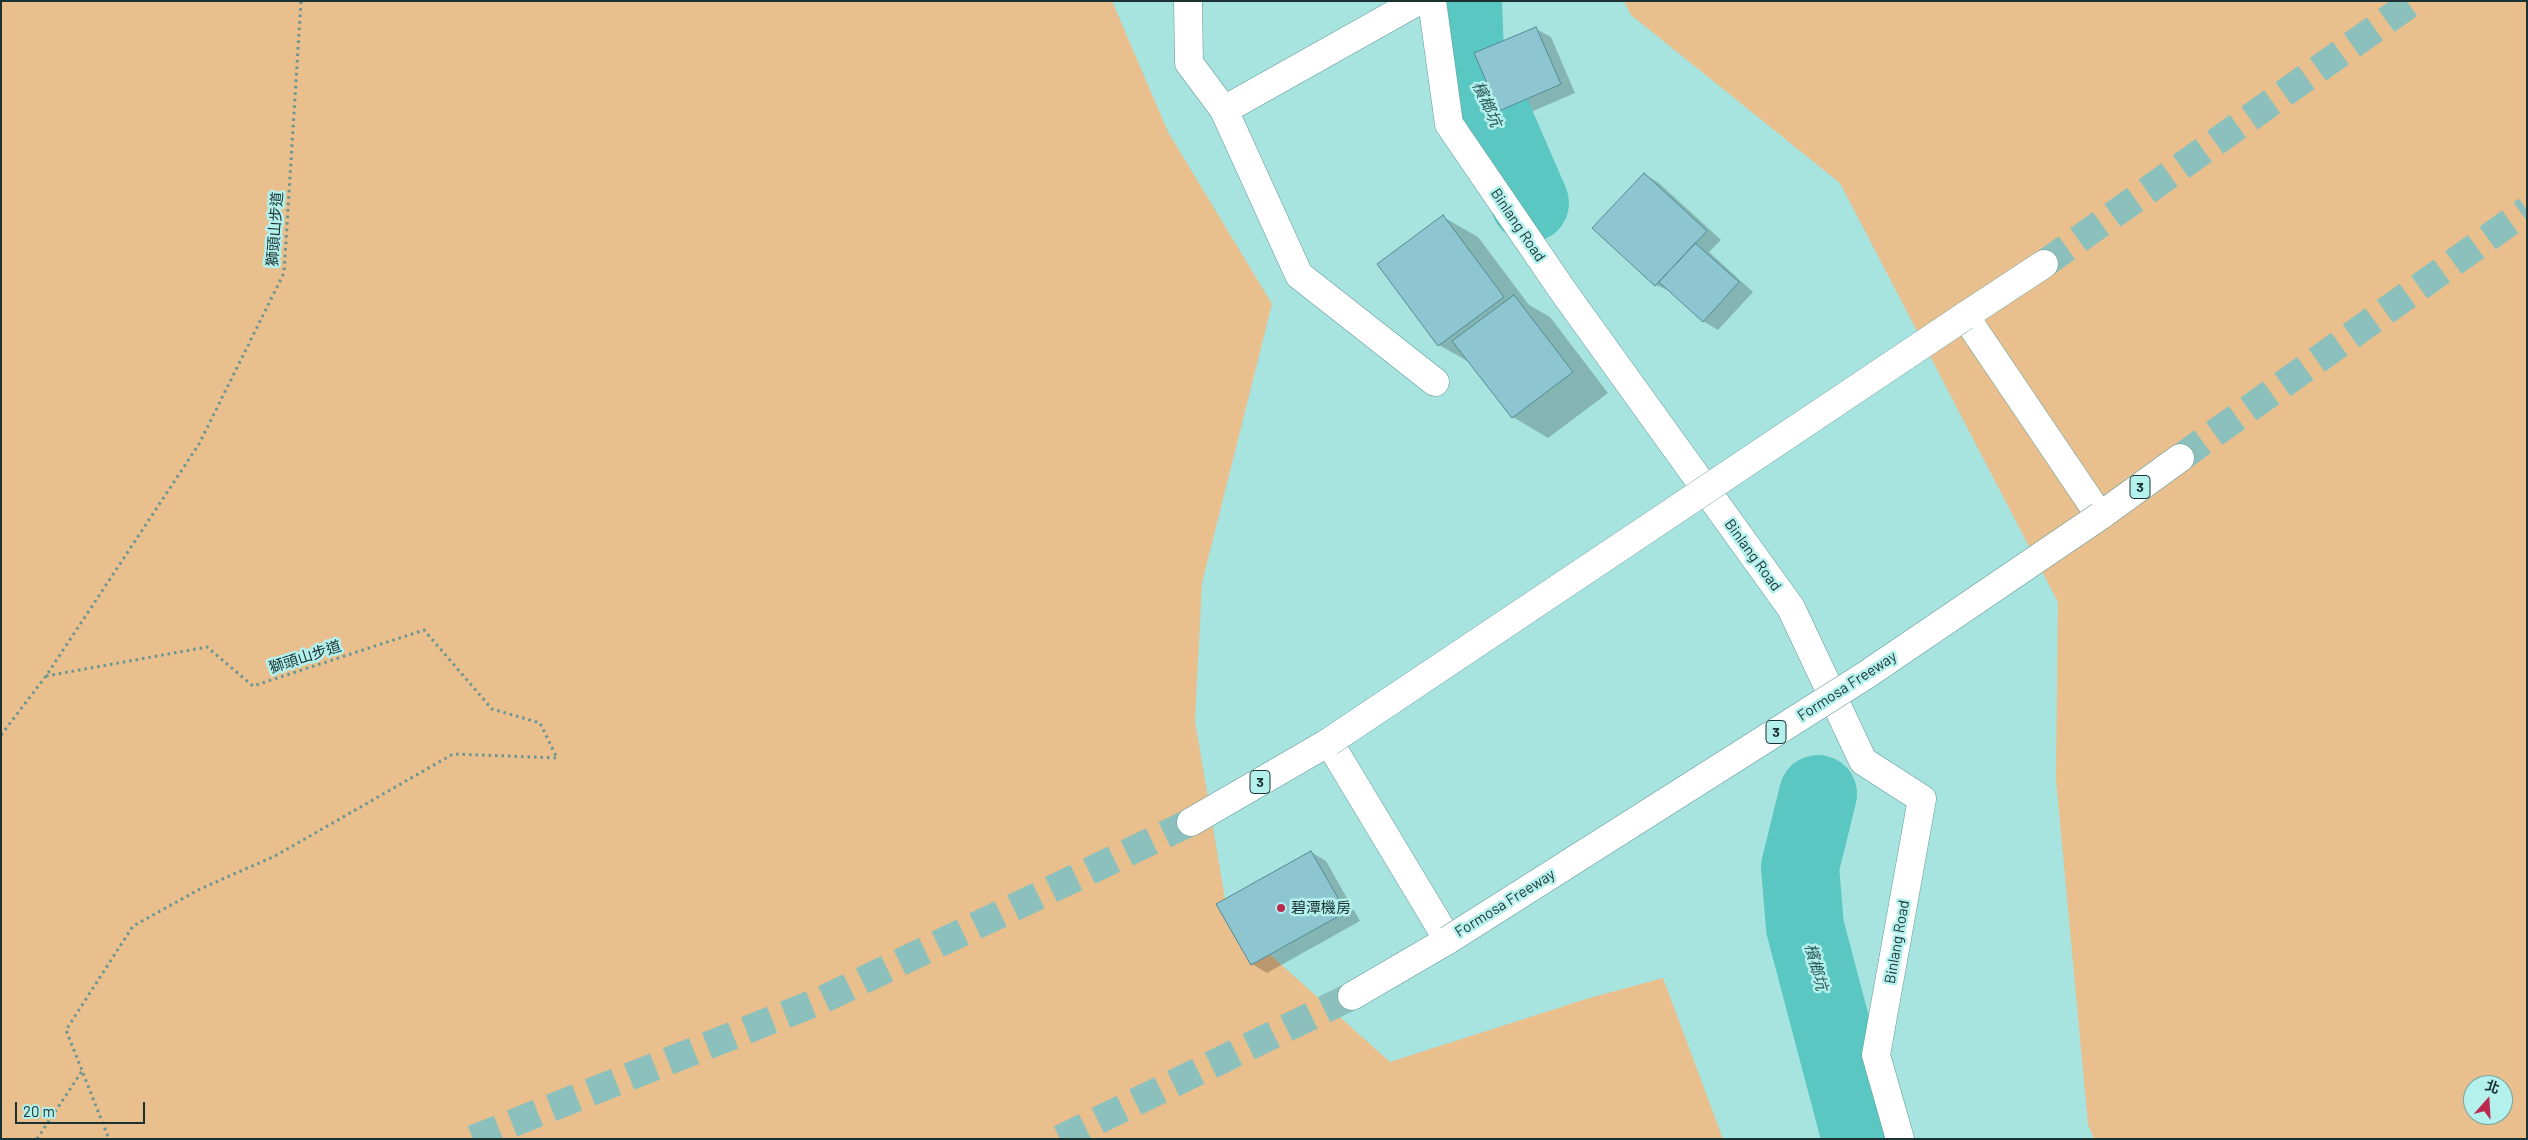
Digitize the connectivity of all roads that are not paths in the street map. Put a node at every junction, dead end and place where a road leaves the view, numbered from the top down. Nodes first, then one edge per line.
1 (1188, 1) edge
2 (1418, 1) edge
3 (1432, 1) edge
4 (1224, 110) junction
5 (2044, 264) tunnel mouth
6 (1965, 316) junction
7 (1435, 382) dead end
8 (2180, 458) tunnel mouth
9 (2100, 516) junction
10 (1329, 742) junction
11 (1191, 822) tunnel mouth
12 (1448, 940) junction
13 (1352, 996) tunnel mouth
14 (1900, 1139) edge

1 - 4 main road
2 - 4 main road
3 - 14 main road, Binlang Road
4 - 7 main road
5 - 6 main road, 3
6 - 9 main road
6 - 10 main road, 3, bridge
8 - 9 main road, Formosa Freeway / 3
9 - 12 main road, Formosa Freeway / 3, bridge
10 - 11 main road, 3
10 - 12 main road
12 - 13 main road, Formosa Freeway / 3

